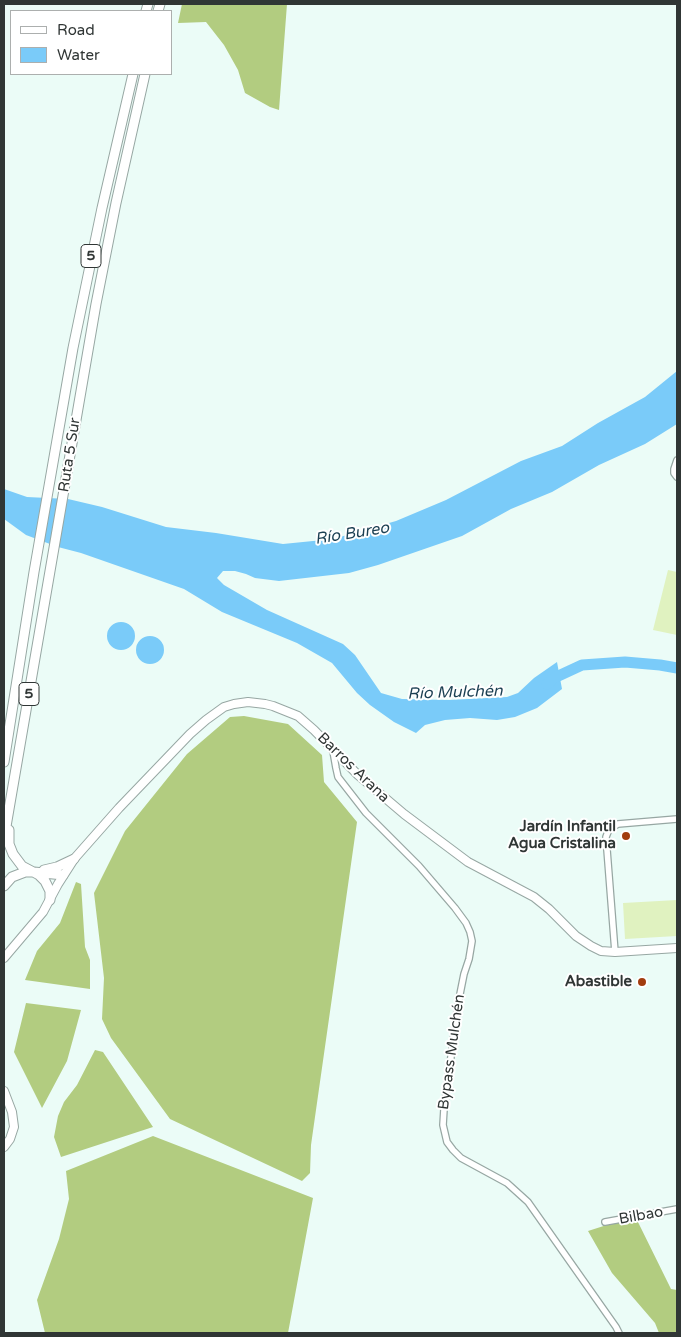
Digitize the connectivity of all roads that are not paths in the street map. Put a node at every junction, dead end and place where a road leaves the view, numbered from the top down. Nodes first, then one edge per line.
1 (133, 75) edge
2 (145, 75) edge
3 (677, 460) edge
4 (677, 477) edge
5 (333, 751) junction
6 (4, 762) edge
7 (8, 813) junction
8 (677, 819) edge
9 (4, 838) edge
10 (74, 859) junction
11 (34, 872) junction
12 (63, 875) junction
13 (4, 886) edge
14 (50, 900) junction
15 (677, 948) edge
16 (615, 952) junction
17 (4, 958) edge
18 (4, 1091) edge
19 (4, 1147) edge
20 (677, 1209) edge
21 (605, 1222) dead end
22 (619, 1333) edge

1 - 6 highway, Ruta 5 Sur / 5
2 - 7 highway, Ruta 5 Sur / 5
3 - 4 street
5 - 10 main road, Barros Arana
5 - 16 main road, Barros Arana
5 - 22 street, Bypass Mulchén
7 - 9 highway, Ruta 5 Sur / 5
7 - 11 highway
8 - 16 street
10 - 11 highway
10 - 12 main road, Barros Arana
11 - 12 highway
11 - 13 highway
11 - 14 highway
12 - 14 main road, Barros Arana
14 - 17 main road, Barros Arana
15 - 16 main road, Barros Arana
18 - 19 main road
20 - 21 street, Bilbao

